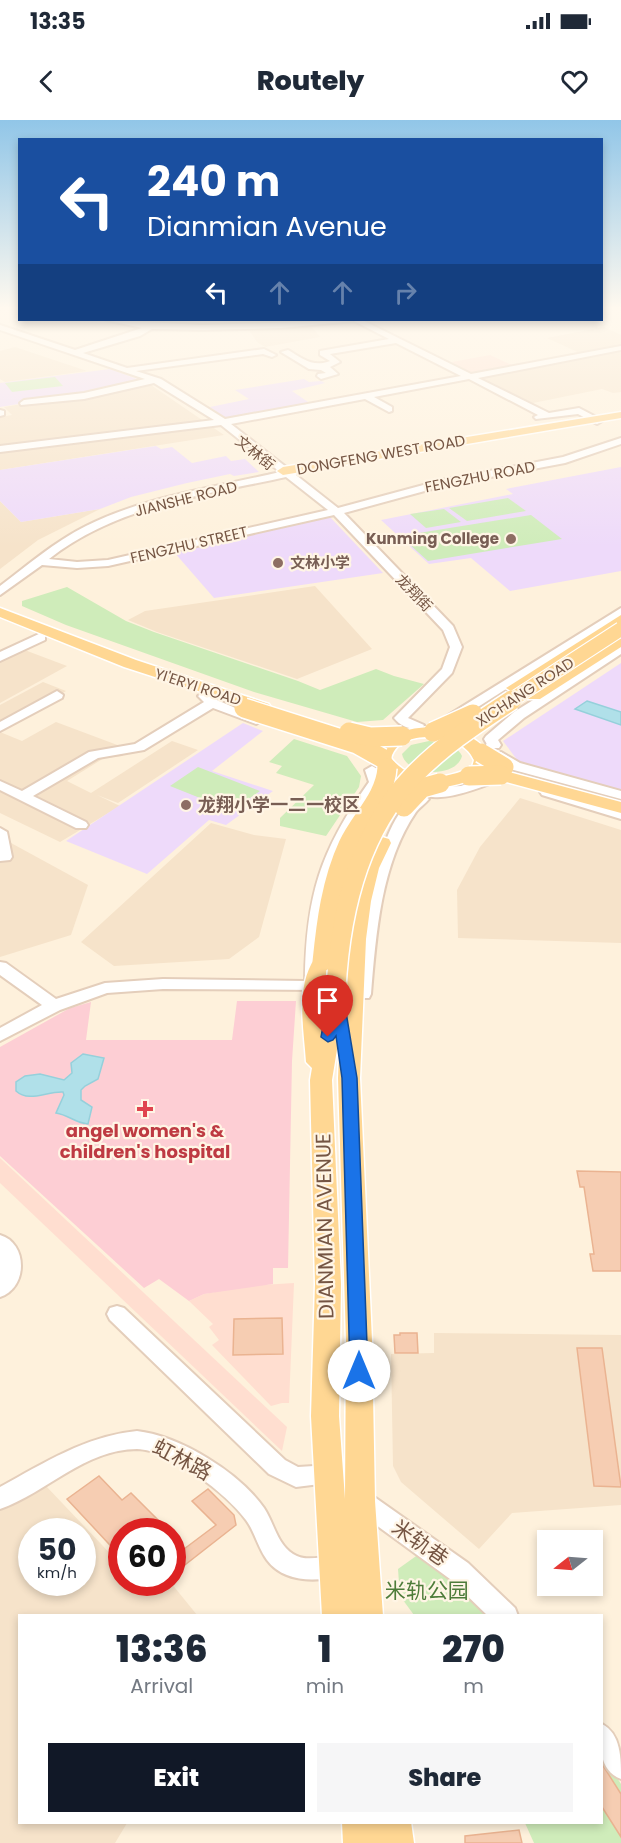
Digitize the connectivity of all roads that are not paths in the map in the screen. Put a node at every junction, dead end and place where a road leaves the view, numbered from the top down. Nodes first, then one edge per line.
1 (125, 386) edge
2 (163, 386) edge
3 (416, 386) edge
4 (489, 386) edge
5 (330, 393) dead end
6 (365, 396) junction
7 (24, 403) dead end
8 (318, 405) junction
9 (389, 409) dead end
10 (621, 417) edge
11 (221, 422) junction
12 (551, 423) junction
13 (621, 441) edge
14 (0, 449) edge
15 (283, 473) junction
16 (335, 512) junction
17 (39, 561) junction
18 (0, 585) edge
19 (0, 592) edge
20 (621, 611) edge
21 (0, 612) edge
22 (621, 619) edge
23 (0, 621) edge
24 (621, 629) edge
25 (41, 637) junction
26 (621, 640) edge
27 (621, 649) edge
28 (0, 657) edge
29 (57, 696) dead end
30 (208, 699) junction
31 (429, 727) junction
32 (0, 728) edge
33 (390, 735) junction
34 (492, 761) junction
35 (376, 764) junction
36 (0, 785) edge
37 (436, 789) junction
38 (621, 795) edge
39 (23, 796) junction
40 (621, 802) edge
41 (621, 808) edge
42 (621, 815) edge
43 (81, 825) dead end
44 (0, 832) edge
45 (0, 857) edge
46 (0, 967) edge
47 (313, 986) junction
48 (336, 994) junction
49 (54, 1006) junction
50 (0, 1035) edge
51 (351, 1044) junction
52 (350, 1078) junction
53 (321, 1080) junction
54 (0, 1242) edge
55 (0, 1289) edge
56 (117, 1314) dead end
57 (327, 1383) junction
58 (359, 1384) junction
59 (321, 1476) junction
60 (0, 1499) edge
61 (360, 1501) junction
62 (334, 1561) junction
63 (338, 1614) edge
64 (367, 1614) edge
65 (504, 1614) edge
66 (603, 1739) edge
67 (621, 1766) edge
68 (359, 1824) edge
69 (393, 1824) edge
70 (361, 1843) edge
71 (396, 1843) edge

1 - 7 street
2 - 11 street, 文林街
3 - 6 street
4 - 12 street
5 - 8 street
6 - 8 street
6 - 9 street
8 - 11 street
10 - 12 main road, DONGFENG WEST ROAD
11 - 14 street
11 - 15 street, 文林街
12 - 15 main road, DONGFENG WEST ROAD
13 - 16 street, FENGZHU ROAD
15 - 16 street, 龙翔街
15 - 17 street, JIANSHE ROAD
15 - 18 street, JIANSHE ROAD
16 - 17 street, FENGZHU STREET
16 - 31 street, 龙翔街
16 - 33 street, 龙翔街
17 - 19 street, JIANSHE ROAD
20 - 31 street
21 - 33 main road, YI'ERYI ROAD, bridge
22 - 31 main road, XICHANG ROAD, bridge
23 - 25 main road, YI'ERYI ROAD
24 - 48 main road, XICHANG ROAD, bridge
25 - 28 street
25 - 30 main road, YI'ERYI ROAD
26 - 34 main road, XICHANG ROAD
27 - 34 street
29 - 32 street
30 - 35 street
30 - 35 main road, YI'ERYI ROAD, bridge
30 - 39 street
31 - 33 main road, YI'ERYI ROAD
31 - 34 main road, bridge
33 - 35 main road
34 - 37 main road, bridge
34 - 37 street
34 - 38 street
34 - 40 main road
34 - 41 main road
34 - 42 street
35 - 37 main road, YI'ERYI ROAD, bridge
35 - 47 street
35 - 47 main road, bridge
36 - 39 street
37 - 51 street
37 - 51 main road, DIANMIAN AVENUE, bridge
39 - 43 street
44 - 45 street
46 - 49 street
47 - 49 street
47 - 53 main road
48 - 52 main road, DIANMIAN AVENUE
48 - 53 main road, DIANMIAN AVENUE
49 - 50 street
51 - 52 main road, DIANMIAN AVENUE
52 - 58 main road, DIANMIAN AVENUE
53 - 57 main road, DIANMIAN AVENUE
54 - 55 street
56 - 59 street
57 - 58 main road
57 - 59 main road, DIANMIAN AVENUE
58 - 61 main road, DIANMIAN AVENUE
59 - 61 street, 米轨巷
59 - 62 main road, DIANMIAN AVENUE
60 - 62 street, 虹林路
61 - 64 main road, DIANMIAN AVENUE
61 - 65 street, 米轨巷
62 - 63 main road, DIANMIAN AVENUE
66 - 67 street
68 - 70 main road
69 - 71 main road

